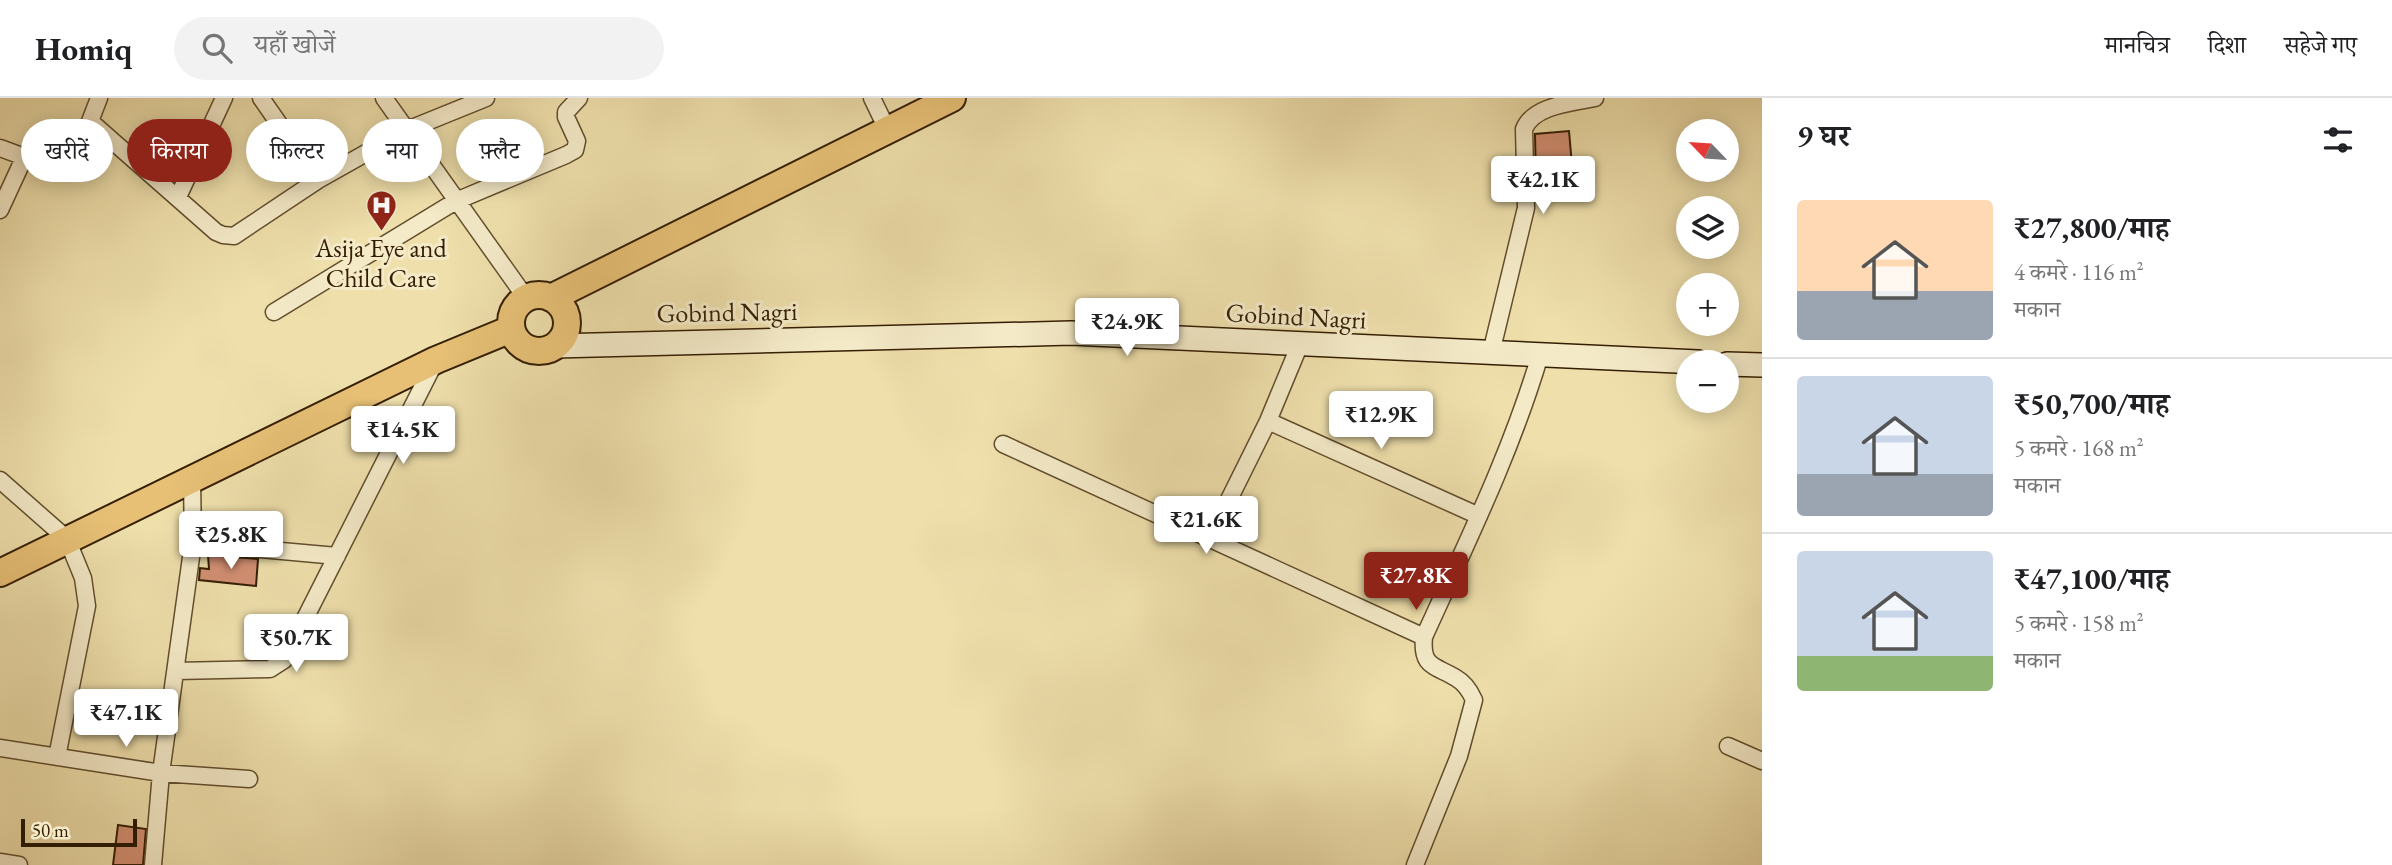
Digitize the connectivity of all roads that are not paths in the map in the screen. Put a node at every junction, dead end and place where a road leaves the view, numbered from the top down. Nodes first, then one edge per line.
1 (99, 98) edge
2 (224, 98) edge
3 (261, 98) edge
4 (384, 98) edge
5 (486, 98) edge
6 (579, 98) edge
7 (872, 98) edge
8 (952, 98) edge
9 (1595, 98) edge
10 (92, 119) edge
11 (276, 119) edge
12 (399, 119) edge
13 (434, 119) edge
14 (887, 129) junction
15 (113, 141) edge
16 (0, 148) edge
17 (21, 157) edge
18 (21, 164) edge
19 (442, 181) edge
20 (315, 182) edge
21 (178, 197) junction
22 (456, 201) junction
23 (0, 210) edge
24 (539, 298) junction
25 (274, 312) dead end
26 (511, 329) junction
27 (1300, 344) junction
28 (555, 346) junction
29 (1491, 353) junction
30 (1540, 355) junction
31 (436, 360) junction
32 (1676, 361) edge
33 (1739, 364) edge
34 (1762, 365) edge
35 (1268, 421) junction
36 (1003, 444) dead end
37 (192, 478) junction
38 (0, 480) edge
39 (1479, 516) junction
40 (1210, 538) junction
41 (67, 539) junction
42 (193, 543) junction
43 (337, 556) junction
44 (0, 573) edge
45 (1424, 638) junction
46 (176, 671) junction
47 (1728, 746) dead end
48 (0, 748) edge
49 (57, 757) junction
50 (1762, 761) edge
51 (162, 773) junction
52 (249, 779) dead end
53 (0, 862) edge
54 (19, 865) edge
55 (153, 865) edge
56 (1415, 865) edge

1 - 10 street
2 - 21 street
3 - 11 street
4 - 12 street
5 - 13 street
6 - 22 street
7 - 14 street
8 - 14 main road
9 - 29 street
14 - 24 main road
15 - 21 street
16 - 17 street
18 - 23 street
19 - 22 street
20 - 21 street
22 - 24 street
22 - 25 street
24 - 26 main road
24 - 28 main road
26 - 28 main road
26 - 31 main road
27 - 28 street, Gobind Nagri
27 - 29 street, Gobind Nagri
27 - 35 street
29 - 30 street, Gobind Nagri
30 - 32 street, Gobind Nagri
30 - 39 street
31 - 37 main road
31 - 43 street
33 - 34 street
35 - 39 street
35 - 40 street
36 - 40 street
37 - 41 main road
37 - 42 street
38 - 41 street
39 - 45 street
40 - 45 street
41 - 44 main road
41 - 49 street
42 - 43 street
42 - 46 street
43 - 46 street
45 - 56 street
46 - 51 street
47 - 50 street
48 - 49 street
49 - 51 street
51 - 52 street
51 - 55 street
53 - 54 street

